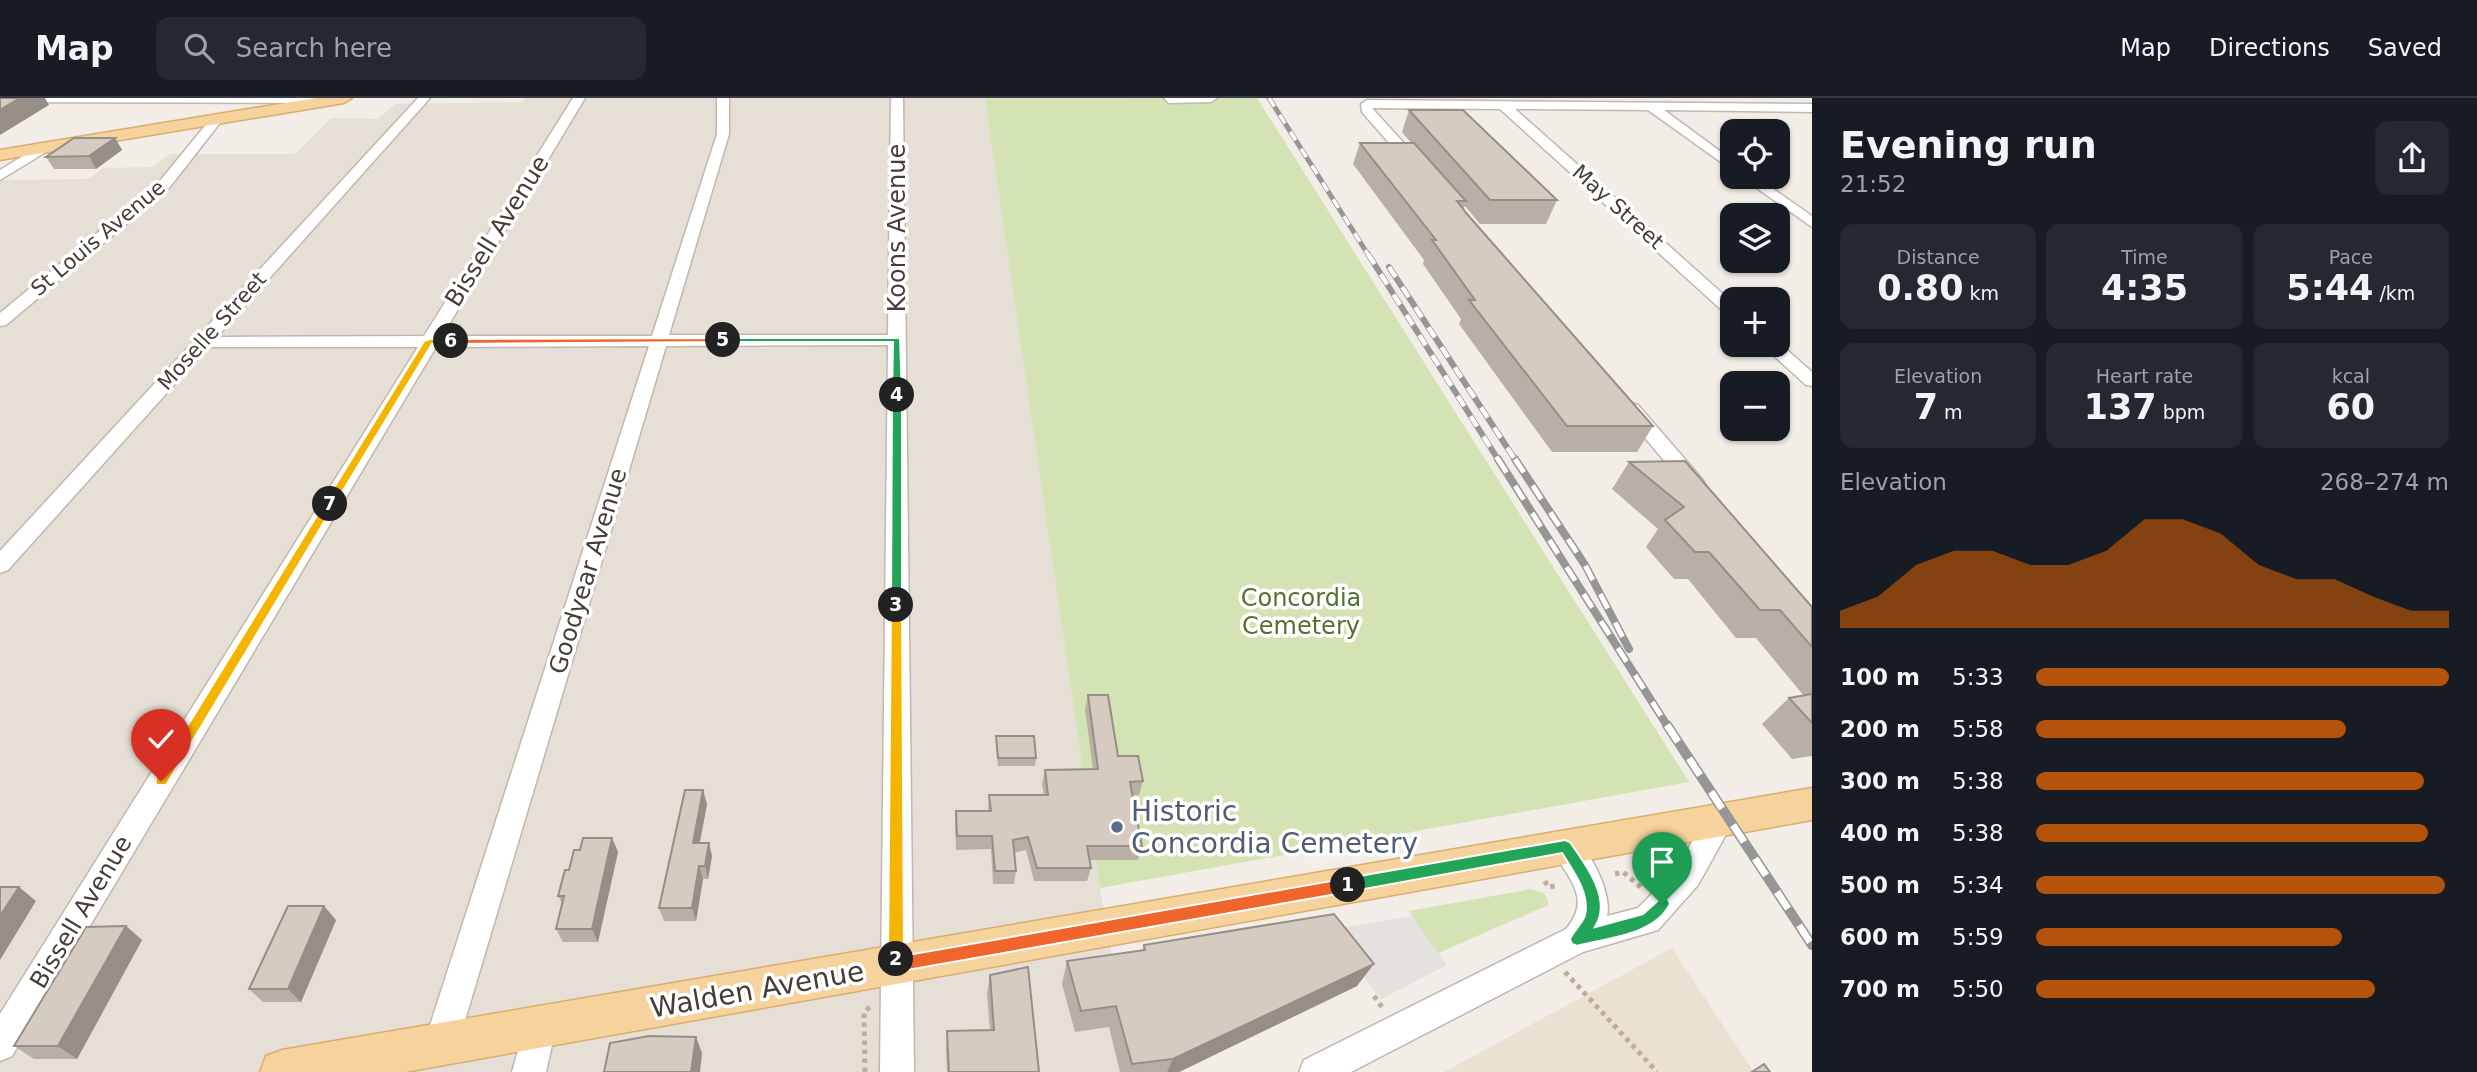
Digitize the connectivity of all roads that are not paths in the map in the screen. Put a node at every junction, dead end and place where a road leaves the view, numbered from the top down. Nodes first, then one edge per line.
1 (0, 98) edge
2 (424, 98) edge
3 (579, 98) edge
4 (723, 98) edge
5 (897, 98) edge
6 (1211, 98) edge
7 (1701, 98) edge
8 (222, 99) edge
9 (287, 99) edge
10 (339, 99) edge
11 (1169, 99) edge
12 (1393, 101) edge
13 (1549, 102) edge
14 (1503, 105) junction
15 (1650, 106) junction
16 (1714, 107) junction
17 (1812, 108) edge
18 (212, 114) junction
19 (44, 147) junction
20 (0, 155) edge
21 (1720, 157) edge
22 (0, 176) edge
23 (1430, 181) edge
24 (1765, 189) edge
25 (1812, 222) edge
26 (1720, 299) edge
27 (0, 321) edge
28 (660, 340) junction
29 (897, 340) junction
30 (429, 341) junction
31 (202, 342) junction
32 (1785, 357) edge
33 (1812, 381) edge
34 (1622, 399) edge
35 (1703, 493) edge
36 (0, 565) edge
37 (1812, 804) edge
38 (1719, 820) junction
39 (1565, 846) junction
40 (1577, 939) junction
41 (896, 965) junction
42 (540, 1027) junction
43 (0, 1044) edge
44 (441, 1044) junction
45 (282, 1072) edge
46 (530, 1072) edge
47 (897, 1072) edge
48 (1316, 1072) edge

1 - 8 street
2 - 31 street, Moselle Street
3 - 30 street, Bissell Avenue
4 - 28 street, Goodyear Avenue
5 - 29 street, Koons Avenue
6 - 11 street
7 - 16 street
8 - 9 street
8 - 18 street, St Louis Avenue
9 - 10 street
10 - 18 main road
12 - 14 street
12 - 23 street
13 - 14 street
13 - 15 street
14 - 26 street, May Street
15 - 16 street
15 - 21 street
16 - 17 street
18 - 19 main road
18 - 27 street, St Louis Avenue
19 - 20 main road
19 - 22 street
24 - 25 street
28 - 29 street
28 - 30 street
28 - 44 street, Goodyear Avenue
29 - 41 street, Koons Avenue
30 - 31 street
30 - 43 street, Bissell Avenue
31 - 36 street, Moselle Street
32 - 33 street
34 - 35 street
37 - 38 main road, Walden Avenue
38 - 39 main road, Walden Avenue
38 - 40 street
39 - 40 street
39 - 41 main road, Walden Avenue
40 - 48 street
41 - 42 main road, Walden Avenue
41 - 47 street, Koons Avenue
42 - 44 main road, Walden Avenue
42 - 46 street
44 - 45 main road, Walden Avenue

